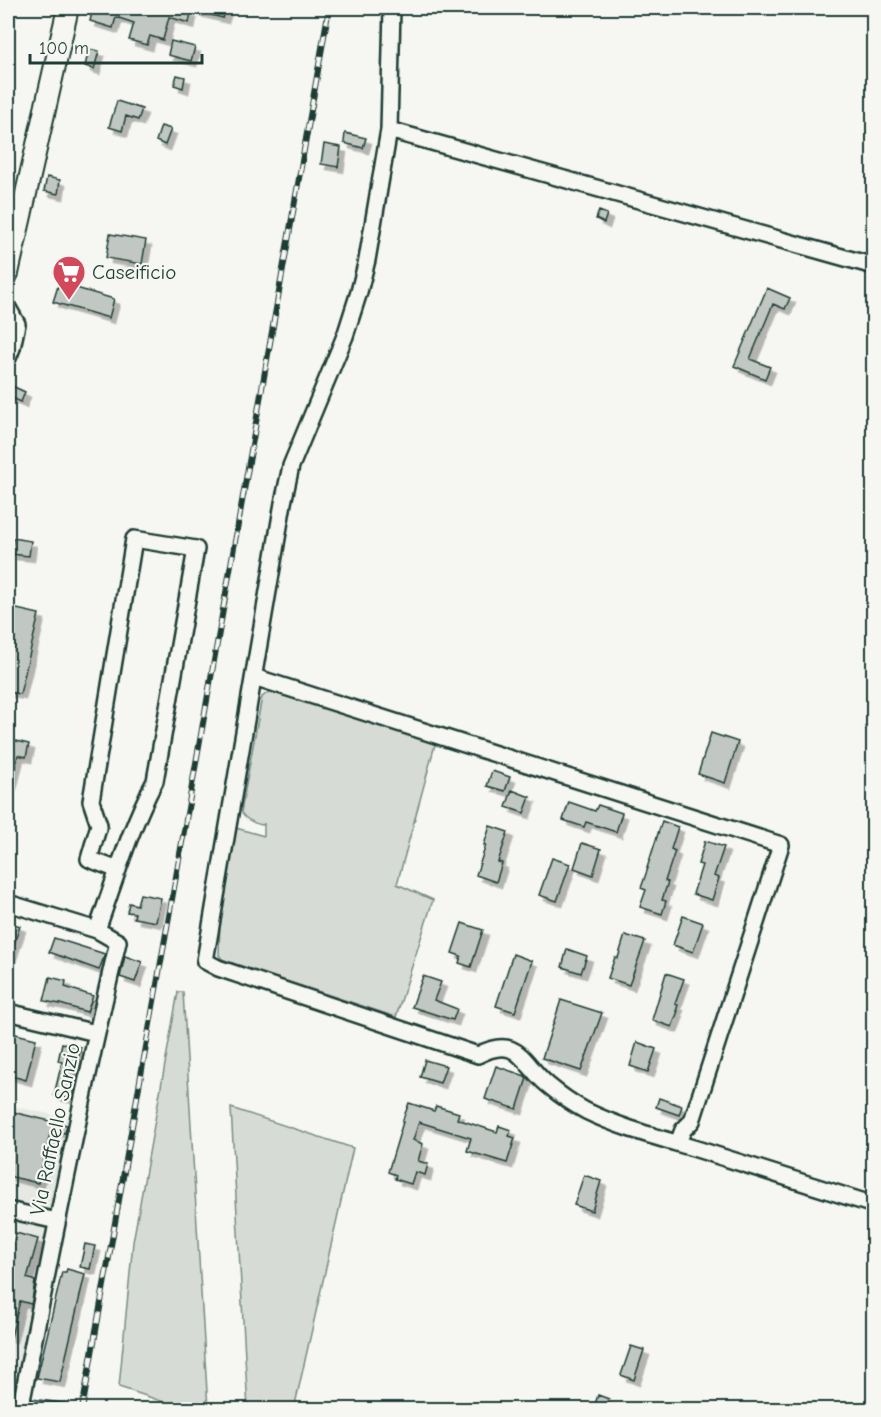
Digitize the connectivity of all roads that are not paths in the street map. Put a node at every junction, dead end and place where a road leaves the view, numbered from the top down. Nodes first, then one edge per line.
1 (68, 8) edge
2 (392, 8) edge
3 (389, 130) junction
4 (873, 266) edge
5 (8, 273) edge
6 (8, 308) edge
7 (8, 358) edge
8 (254, 677) junction
9 (118, 870) junction
10 (8, 903) edge
11 (97, 930) junction
12 (8, 1012) edge
13 (96, 1034) junction
14 (678, 1143) junction
15 (873, 1205) edge
16 (8, 1210) edge
17 (57, 1221) junction
18 (20, 1410) edge

1 - 5 main road
2 - 3 street
3 - 4 street
3 - 8 street
6 - 7 street
8 - 14 street
8 - 14 street
9 - 9 street
9 - 11 street
10 - 11 street, Via Raffaello Sanzio
11 - 13 street, Via Raffaello Sanzio
12 - 13 street, Via Raffaello Sanzio
13 - 17 street, Via Raffaello Sanzio
14 - 15 street
16 - 17 street
17 - 18 street, Via Raffaello Sanzio

